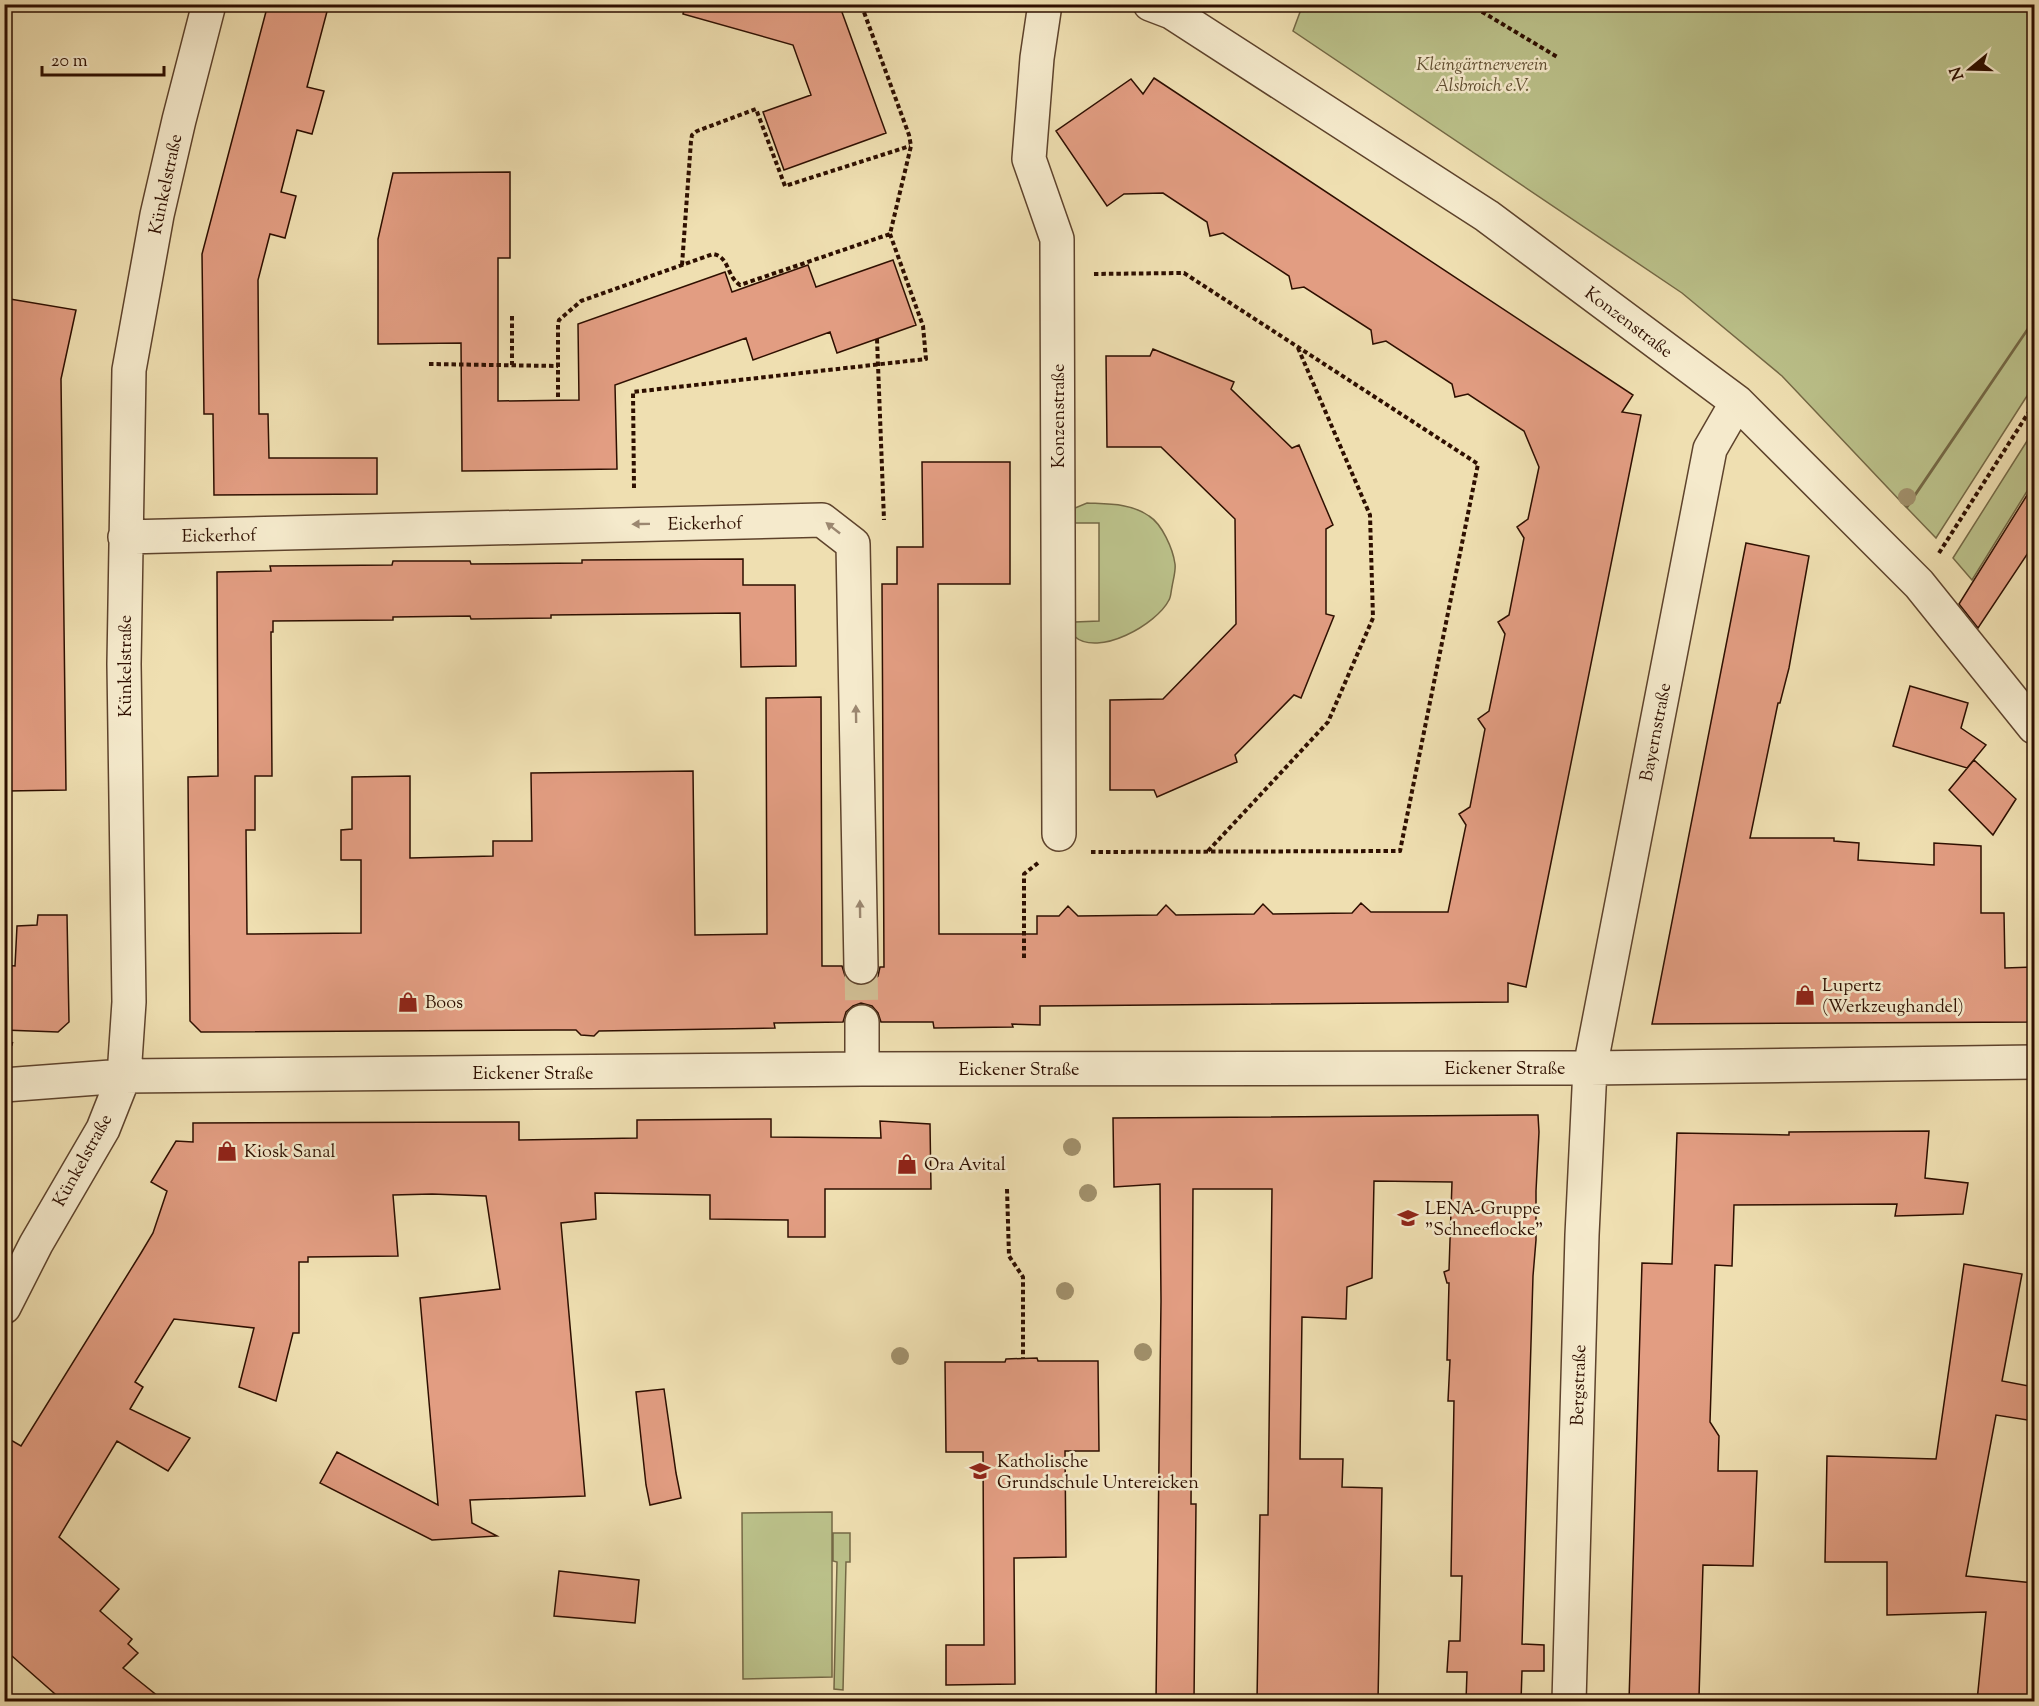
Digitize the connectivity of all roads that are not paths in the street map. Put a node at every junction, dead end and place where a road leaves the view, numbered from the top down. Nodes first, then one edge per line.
1 (208, 4) edge
2 (1045, 4) edge
3 (1150, 4) edge
4 (1737, 402) junction
5 (125, 537) junction
6 (2034, 727) edge
7 (1055, 843) road end
8 (861, 967) tunnel mouth
9 (862, 1022) tunnel mouth
10 (2034, 1062) edge
11 (1590, 1068) junction
12 (862, 1069) junction
13 (124, 1076) junction
14 (4, 1085) edge
15 (4, 1307) edge
16 (1569, 1701) edge

1 - 5 street, Künkelstraße
2 - 7 street, Konzenstraße
3 - 4 street, Konzenstraße
4 - 6 street, Konzenstraße
4 - 11 street, Bayernstraße
8 -> 5 street, Eickerhof
5 - 13 street, Künkelstraße
9 - 12 street
10 - 11 street, Eickener Straße
11 - 12 street, Eickener Straße
11 - 16 street, Bergstraße
12 - 13 street, Eickener Straße
13 - 14 street, Eickener Straße
13 - 15 street, Künkelstraße

